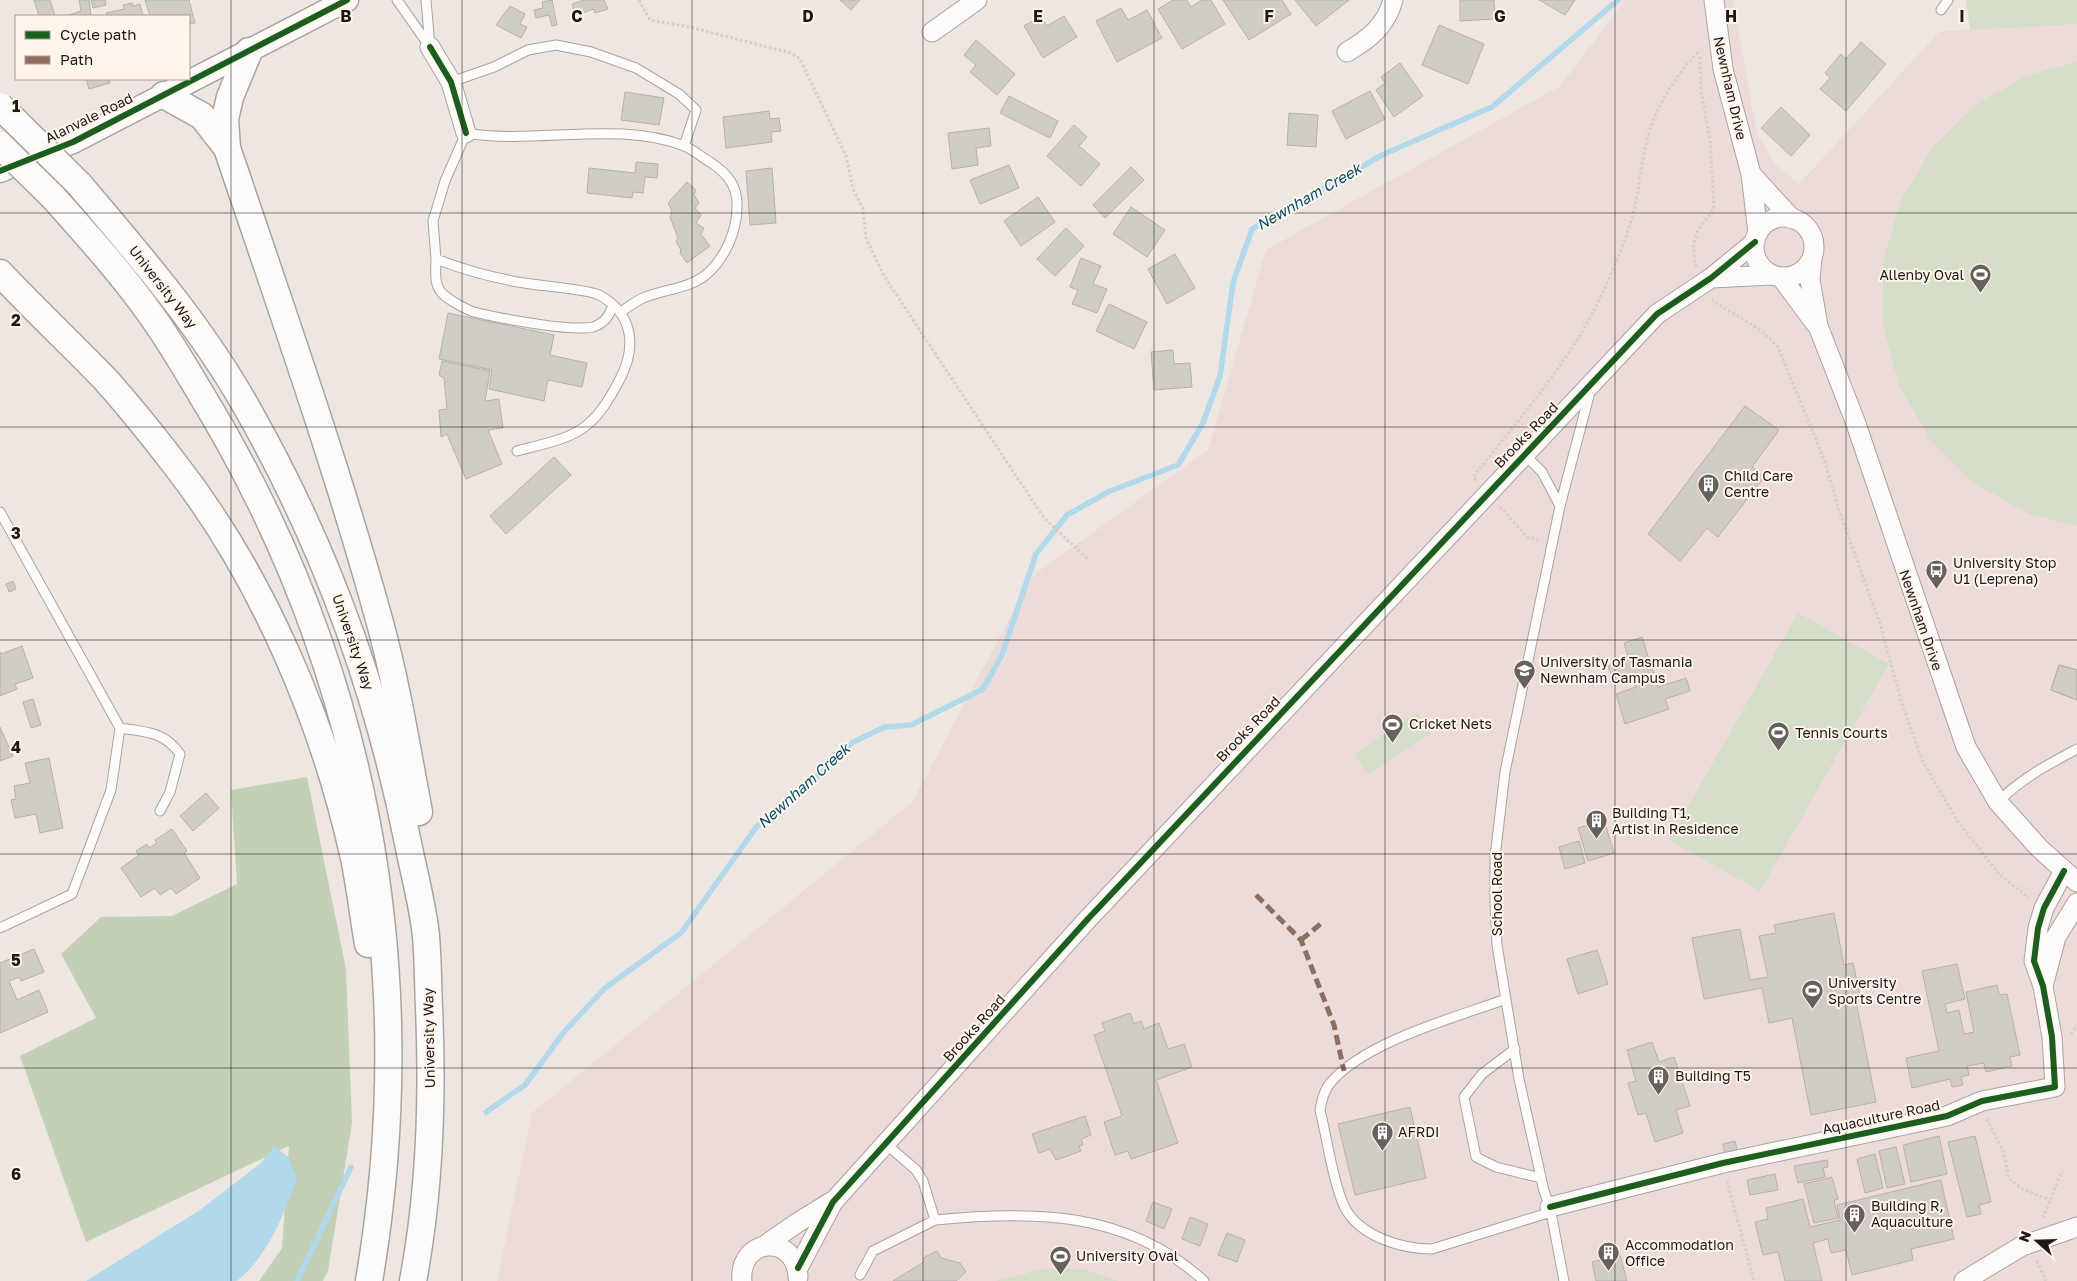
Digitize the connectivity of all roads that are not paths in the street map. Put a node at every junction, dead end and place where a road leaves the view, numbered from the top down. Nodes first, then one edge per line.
1 (347, 0) edge
2 (396, 0) edge
3 (426, 0) edge
4 (977, 0) edge
5 (1393, 0) edge
6 (1714, 0) edge
7 (1948, 0) edge
8 (1941, 10) dead end
9 (932, 32) dead end
10 (430, 47) junction
11 (249, 51) junction
12 (1347, 52) dead end
13 (451, 82) junction
14 (164, 95) junction
15 (0, 106) edge
16 (466, 133) junction
17 (0, 145) edge
18 (684, 146) junction
19 (227, 148) junction
20 (0, 171) edge
21 (1751, 174) junction
22 (1792, 219) junction
23 (1756, 238) junction
24 (1812, 258) junction
25 (436, 259) junction
26 (0, 273) edge
27 (1776, 276) junction
28 (1706, 281) junction
29 (613, 306) junction
30 (621, 312) junction
31 (1818, 326) junction
32 (1592, 385) junction
33 (517, 451) dead end
34 (1526, 456) junction
35 (1560, 506) junction
36 (0, 512) edge
37 (120, 728) junction
38 (2077, 749) edge
39 (1998, 802) junction
40 (160, 811) dead end
41 (2071, 876) edge
42 (2077, 903) edge
43 (0, 928) edge
44 (426, 935) junction
45 (2043, 986) junction
46 (1506, 999) junction
47 (1514, 1049) junction
48 (387, 1138) junction
49 (886, 1144) junction
50 (1541, 1178) junction
51 (832, 1202) junction
52 (1551, 1210) junction
53 (935, 1220) junction
54 (2077, 1227) edge
55 (422, 1233) junction
56 (764, 1246) junction
57 (798, 1275) edge
58 (860, 1275) dead end
59 (369, 1281) edge
60 (413, 1281) edge
61 (420, 1281) edge
62 (742, 1281) edge
63 (1204, 1281) edge
64 (1564, 1281) edge
65 (1964, 1281) edge

1 - 11 street, Alanvale Road
2 - 10 lane
3 - 10 lane
4 - 9 street
5 - 12 street
6 - 21 street, Newnham Drive
7 - 8 lane
10 - 13 street
11 - 14 street, Alanvale Road
11 - 19 main road
13 - 16 street
13 - 18 lane
14 - 19 main road
14 - 20 street, Alanvale Road
15 - 44 main road, University Way, bridge
16 - 18 lane
16 - 25 lane
17 - 48 main road, University Way, bridge
18 - 30 lane
19 - 44 main road
21 - 22 street, Newnham Drive
21 - 23 street, Newnham Drive
22 - 23 street
22 - 24 street
23 - 27 street
23 - 28 street, Brooks Road
24 - 27 street
24 - 31 street, Newnham Drive
25 - 29 lane
25 - 29 lane
26 - 48 main road
27 - 28 street
27 - 31 street, Newnham Drive
28 - 32 street, Brooks Road
29 - 30 lane
30 - 33 lane
31 - 39 street, Newnham Drive
32 - 34 street, Brooks Road
32 - 35 lane, School Road
34 - 35 lane
34 - 49 street, Brooks Road
35 - 46 lane, School Road
36 - 37 lane
37 - 40 lane
37 - 43 lane
38 - 39 lane
39 - 41 street, Newnham Drive
41 - 45 street, Aquaculture Road
42 - 45 street, Aquaculture Road
44 - 55 main road, University Way
45 - 52 street, Aquaculture Road
46 - 47 lane, School Road
46 - 52 lane
47 - 50 lane, School Road
47 - 50 lane
48 - 59 main road, University Way
49 - 51 street, Brooks Road
49 - 53 lane
50 - 52 lane, School Road
51 - 56 street, Brooks Road
51 - 57 street, Brooks Road
52 - 64 lane, School Road
53 - 58 lane
53 - 63 lane
54 - 65 street
55 - 60 main road, University Way
55 - 61 main road
56 - 57 street
56 - 62 street, Brooks Road

